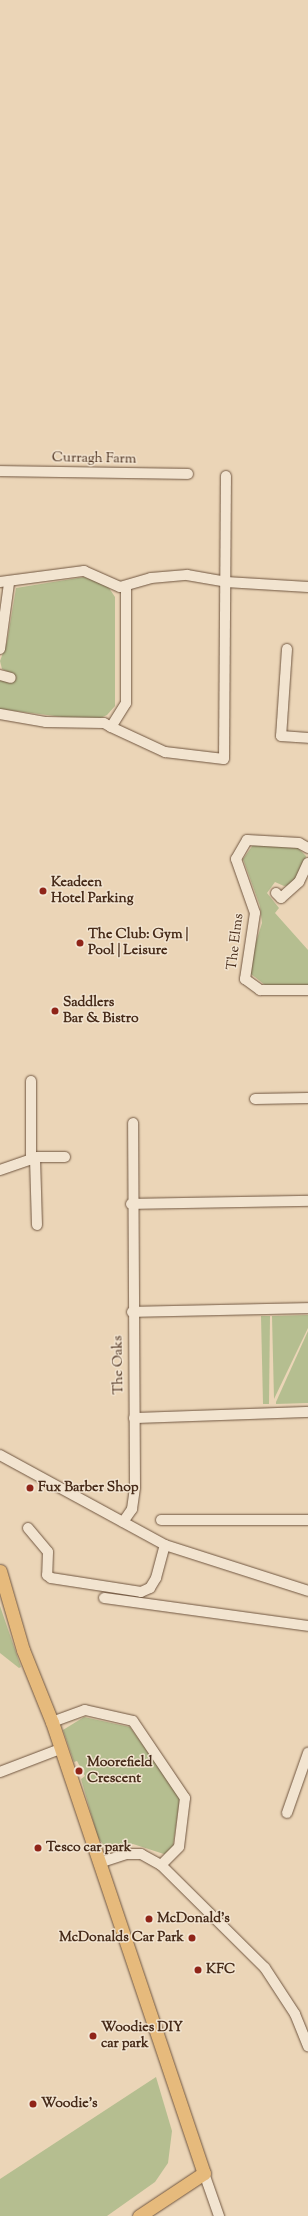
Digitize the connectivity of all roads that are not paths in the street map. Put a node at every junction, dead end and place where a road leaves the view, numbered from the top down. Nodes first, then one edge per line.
1 (0, 471) edge
2 (188, 474) dead end
3 (226, 476) dead end
4 (5, 582) edge
5 (226, 582) junction
6 (126, 586) junction
7 (308, 587) edge
8 (0, 649) edge
9 (287, 649) dead end
10 (0, 675) edge
11 (11, 678) dead end
12 (0, 714) edge
13 (112, 727) junction
14 (308, 738) edge
15 (308, 848) edge
16 (308, 863) edge
17 (276, 893) dead end
18 (308, 990) edge
19 (31, 1081) dead end
20 (308, 1098) edge
21 (254, 1099) dead end
22 (133, 1123) dead end
23 (65, 1157) dead end
24 (33, 1159) junction
25 (0, 1170) edge
26 (308, 1201) edge
27 (131, 1204) junction
28 (37, 1225) dead end
29 (308, 1308) edge
30 (132, 1312) junction
31 (308, 1412) edge
32 (134, 1418) junction
33 (0, 1455) edge
34 (161, 1520) dead end
35 (308, 1520) edge
36 (123, 1522) junction
37 (28, 1528) dead end
38 (164, 1545) junction
39 (0, 1571) edge
40 (308, 1591) edge
41 (104, 1598) dead end
42 (308, 1626) edge
43 (52, 1722) junction
44 (60, 1749) junction
45 (308, 1753) edge
46 (0, 1772) edge
47 (287, 1813) dead end
48 (99, 1863) junction
49 (161, 1865) junction
50 (308, 2047) edge
51 (204, 2173) junction
52 (139, 2216) edge
53 (218, 2216) edge

1 - 2 street, Curragh Farm
3 - 5 street
4 - 6 street
4 - 8 street
5 - 6 street
5 - 7 street
5 - 13 street
6 - 13 street
9 - 14 street
10 - 11 street
12 - 13 street
15 - 18 street, The Elms
16 - 17 street
19 - 24 street
20 - 21 street
22 - 27 street, The Oaks
23 - 24 street
24 - 25 street
24 - 28 street
26 - 27 street
27 - 30 street, The Oaks
29 - 30 street
30 - 32 street, The Oaks
31 - 32 street
32 - 36 street, The Oaks
33 - 36 street
34 - 35 street
36 - 38 street
37 - 38 street
38 - 40 street
39 - 43 main road
41 - 42 street
43 - 44 main road
43 - 49 street
44 - 46 street
44 - 48 main road
45 - 47 street
48 - 49 street
48 - 51 main road
49 - 50 street
51 - 52 main road
51 - 53 street

